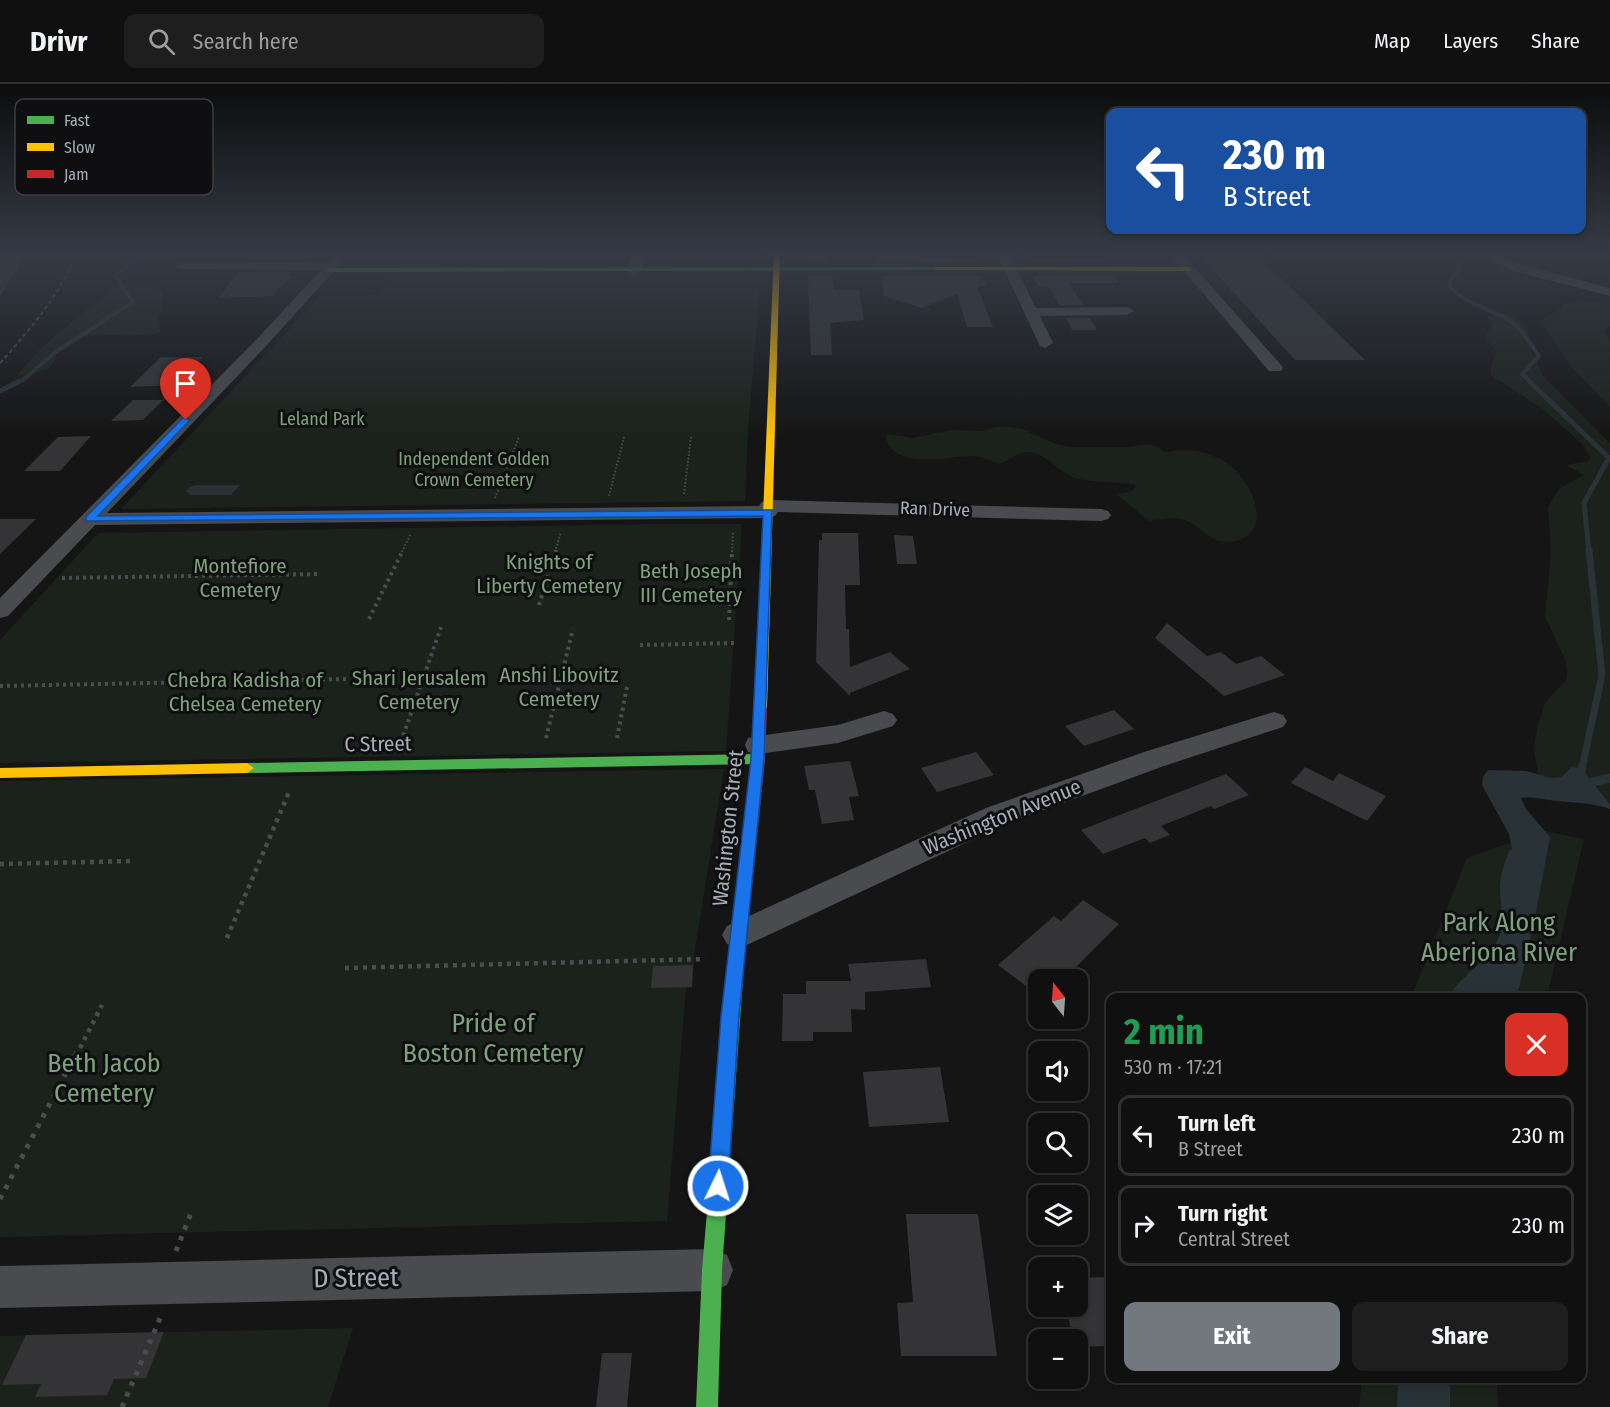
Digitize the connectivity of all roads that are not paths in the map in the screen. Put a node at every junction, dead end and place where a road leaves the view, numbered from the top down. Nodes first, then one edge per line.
1 (288, 314) edge
2 (775, 314) edge
3 (1031, 314) edge
4 (1228, 314) edge
5 (1045, 343) dead end
6 (1275, 368) dead end
7 (768, 509) junction
8 (1101, 515) dead end
9 (89, 519) junction
10 (0, 611) edge
11 (884, 720) dead end
12 (1274, 721) dead end
13 (758, 752) junction
14 (0, 773) edge
15 (737, 946) junction
16 (712, 1270) junction
17 (0, 1287) edge
18 (707, 1407) edge

1 - 9 street
2 - 7 street, Washington Street
3 - 5 street
4 - 6 street
7 - 8 street, Ran Drive
7 - 9 street, Ran Drive
7 - 13 street, Washington Street
9 - 10 street
11 - 13 street
12 - 15 street, Washington Avenue
13 - 14 street, C Street
13 - 15 street, Washington Street
15 - 16 street, Washington Street
16 - 17 street, D Street
16 - 18 street, Washington Street

